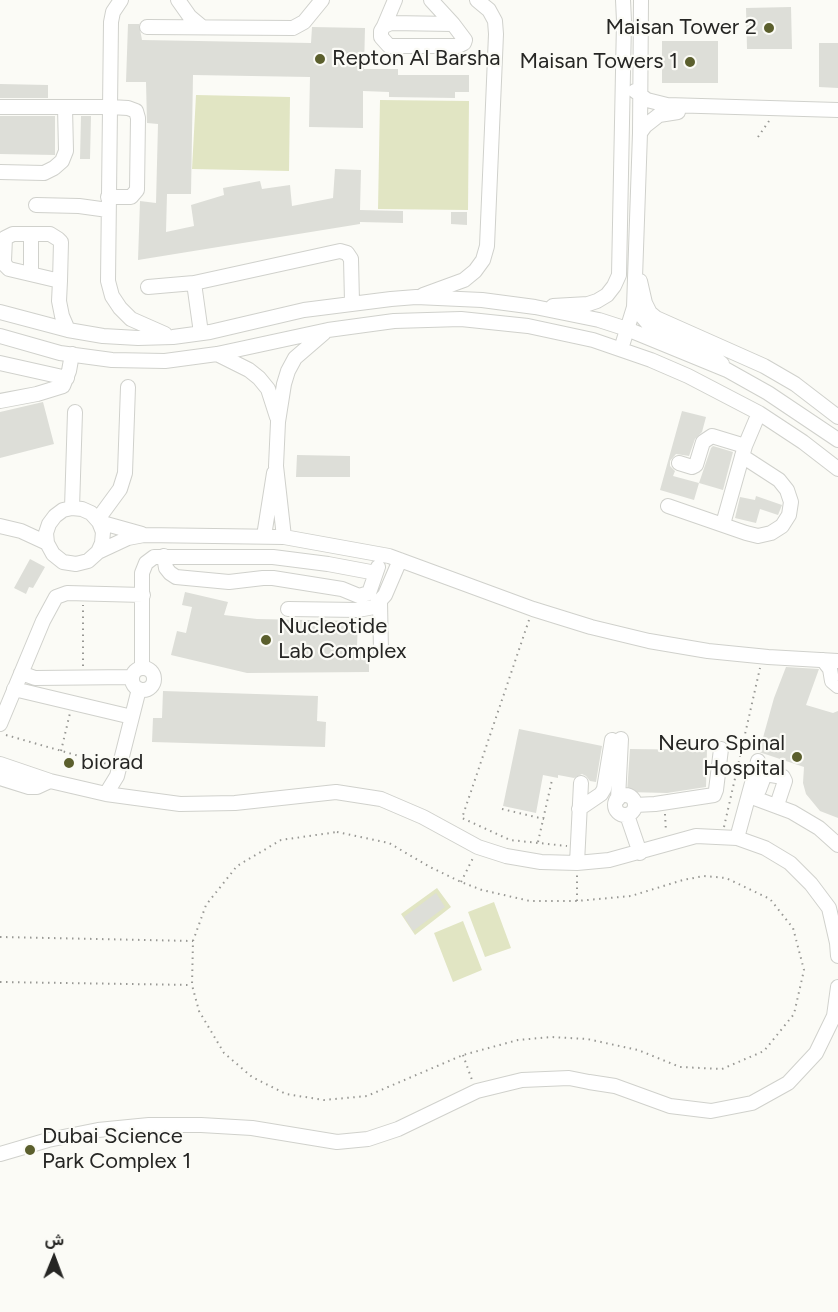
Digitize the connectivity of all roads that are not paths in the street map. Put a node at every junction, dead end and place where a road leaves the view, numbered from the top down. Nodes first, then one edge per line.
1 (121, 0) edge
2 (322, 0) edge
3 (395, 0) edge
4 (431, 0) edge
5 (477, 0) edge
6 (623, 0) edge
7 (641, 0) edge
8 (181, 6) edge
9 (453, 24) junction
10 (384, 26) junction
11 (147, 27) dead end
12 (174, 27) junction
13 (202, 27) junction
14 (623, 79) junction
15 (641, 97) junction
16 (0, 107) edge
17 (66, 107) junction
18 (110, 107) junction
19 (745, 108) junction
20 (838, 110) edge
21 (640, 133) junction
22 (0, 172) edge
23 (108, 202) junction
24 (36, 205) dead end
25 (31, 234) junction
26 (635, 256) junction
27 (31, 274) junction
28 (60, 281) junction
29 (194, 283) junction
30 (148, 287) dead end
31 (416, 297) junction
32 (59, 301) junction
33 (352, 302) junction
34 (535, 307) junction
35 (634, 307) junction
36 (0, 312) edge
37 (38, 322) junction
38 (627, 329) junction
39 (68, 330) junction
40 (328, 330) junction
41 (201, 333) junction
42 (0, 336) edge
43 (173, 337) junction
44 (621, 349) junction
45 (72, 354) junction
46 (217, 354) junction
47 (0, 363) edge
48 (727, 370) junction
49 (67, 378) junction
50 (795, 384) junction
51 (128, 387) dead end
52 (768, 393) junction
53 (0, 401) edge
54 (75, 412) dead end
55 (759, 413) junction
56 (838, 417) edge
57 (278, 422) junction
58 (838, 440) edge
59 (744, 451) junction
60 (679, 463) dead end
61 (276, 466) junction
62 (838, 469) edge
63 (668, 506) dead end
64 (72, 508) junction
65 (98, 521) junction
66 (723, 524) junction
67 (0, 526) edge
68 (144, 535) junction
69 (264, 536) junction
70 (284, 537) junction
71 (47, 543) junction
72 (98, 552) junction
73 (382, 555) junction
74 (400, 560) junction
75 (165, 562) junction
76 (376, 573) junction
77 (143, 595) junction
78 (380, 602) junction
79 (288, 609) dead end
80 (381, 651) dead end
81 (836, 671) edge
82 (21, 673) junction
83 (138, 678) junction
84 (15, 689) junction
85 (132, 717) junction
86 (0, 724) edge
87 (722, 749) dead end
88 (124, 750) junction
89 (758, 761) dead end
90 (0, 764) edge
91 (0, 778) edge
92 (50, 781) junction
93 (581, 783) dead end
94 (105, 794) junction
95 (753, 797) junction
96 (126, 798) junction
97 (777, 805) junction
98 (579, 809) junction
99 (631, 810) junction
100 (737, 838) junction
101 (838, 845) edge
102 (640, 853) junction
103 (577, 863) junction
104 (829, 908) junction
105 (838, 924) edge
106 (838, 956) edge
107 (838, 987) edge
108 (836, 1014) edge
109 (0, 1154) edge

1 - 18 street
2 - 13 street
3 - 10 street
4 - 9 street
5 - 31 street
6 - 14 street
7 - 15 street
8 - 12 street
8 - 13 street
9 - 10 street
9 - 10 street
11 - 12 street
12 - 13 street
14 - 15 street
14 - 34 street
15 - 19 street
15 - 21 street
16 - 17 street
17 - 18 street
17 - 22 street
18 - 23 street
18 - 23 street
19 - 20 street
19 - 21 street
21 - 26 street
23 - 24 street
23 - 43 street
25 - 27 street
25 - 27 street
25 - 28 street
26 - 35 street
26 - 50 street
27 - 28 street
28 - 32 street
29 - 30 street
29 - 33 street
29 - 41 street
31 - 33 street
31 - 34 street
32 - 37 street
32 - 39 street
33 - 41 street
34 - 38 street
35 - 38 street
35 - 48 street
36 - 37 street
37 - 39 street
38 - 44 street
38 - 48 street
39 - 43 street
40 - 44 street
40 - 46 street
40 - 57 street
41 - 43 street
42 - 45 street
44 - 55 street
45 - 46 street
45 - 49 street
46 - 57 street
47 - 49 street
48 - 52 street
49 - 53 street
50 - 52 street
50 - 56 street
51 - 65 street
52 - 58 street
54 - 64 street
55 - 59 street
55 - 62 street
57 - 61 street
59 - 60 street
59 - 66 street
59 - 66 street
61 - 69 street
61 - 70 street
63 - 66 street
64 - 65 street
64 - 71 street
65 - 68 street
65 - 72 street
67 - 71 street
68 - 69 street
68 - 72 street
69 - 70 street
70 - 73 street
71 - 72 street
73 - 74 street
73 - 76 street
74 - 78 street
74 - 81 street
75 - 76 street
75 - 76 street
75 - 77 street
77 - 82 street
77 - 83 street
78 - 79 street
78 - 80 street
82 - 83 street
82 - 84 street
83 - 85 street
84 - 85 street
84 - 86 street
85 - 88 street
87 - 99 street
88 - 94 street
88 - 96 street
89 - 95 street
90 - 92 street
91 - 92 street
92 - 94 street
93 - 98 street
94 - 96 street
95 - 97 street
95 - 97 street
95 - 100 street
96 - 103 street
97 - 101 street
98 - 99 street
98 - 103 street
99 - 102 street
100 - 102 street
100 - 104 street
102 - 103 street
104 - 105 street
104 - 106 street
107 - 108 street
108 - 109 street

